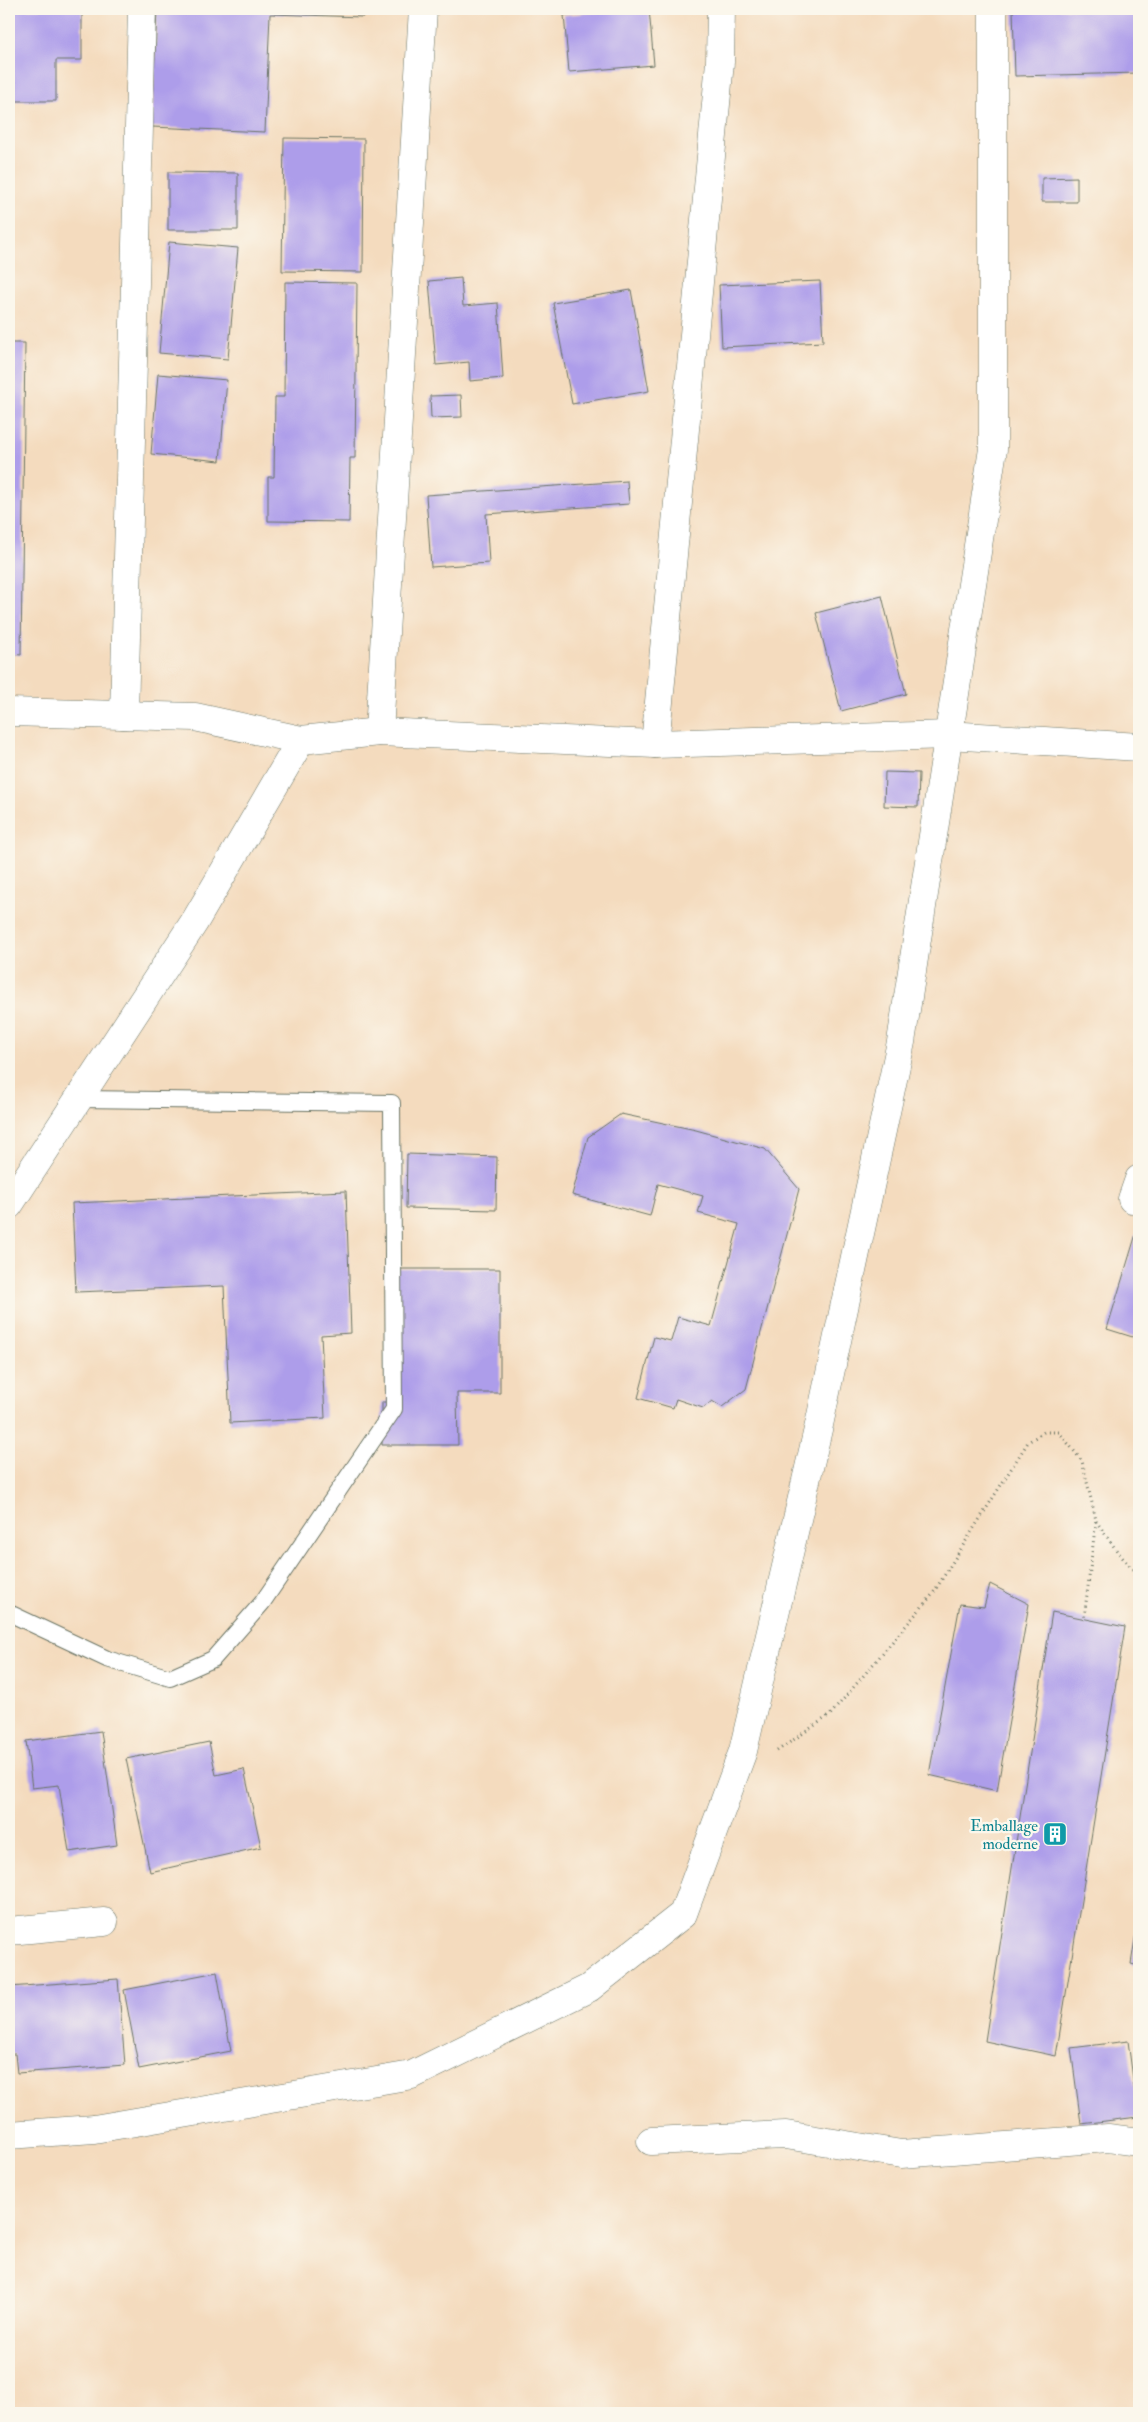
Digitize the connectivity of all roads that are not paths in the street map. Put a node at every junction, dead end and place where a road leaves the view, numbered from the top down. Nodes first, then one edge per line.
1 (142, 9) edge
2 (424, 9) edge
3 (721, 9) edge
4 (993, 9) edge
5 (9, 712) edge
6 (124, 716) junction
7 (379, 732) junction
8 (948, 735) junction
9 (301, 740) junction
10 (655, 744) junction
11 (1139, 747) edge
12 (78, 1099) junction
13 (9, 1205) edge
14 (9, 1613) edge
15 (104, 1922) dead end
16 (9, 1931) edge
17 (9, 2135) edge
18 (651, 2142) dead end
19 (1139, 2142) edge

1 - 6 street
2 - 7 street
3 - 10 street
4 - 8 street
5 - 6 street
6 - 9 street
7 - 9 street
7 - 10 street
8 - 10 street
8 - 11 street
8 - 17 street
9 - 12 street
12 - 13 street
12 - 14 lane
15 - 16 street
18 - 19 street

